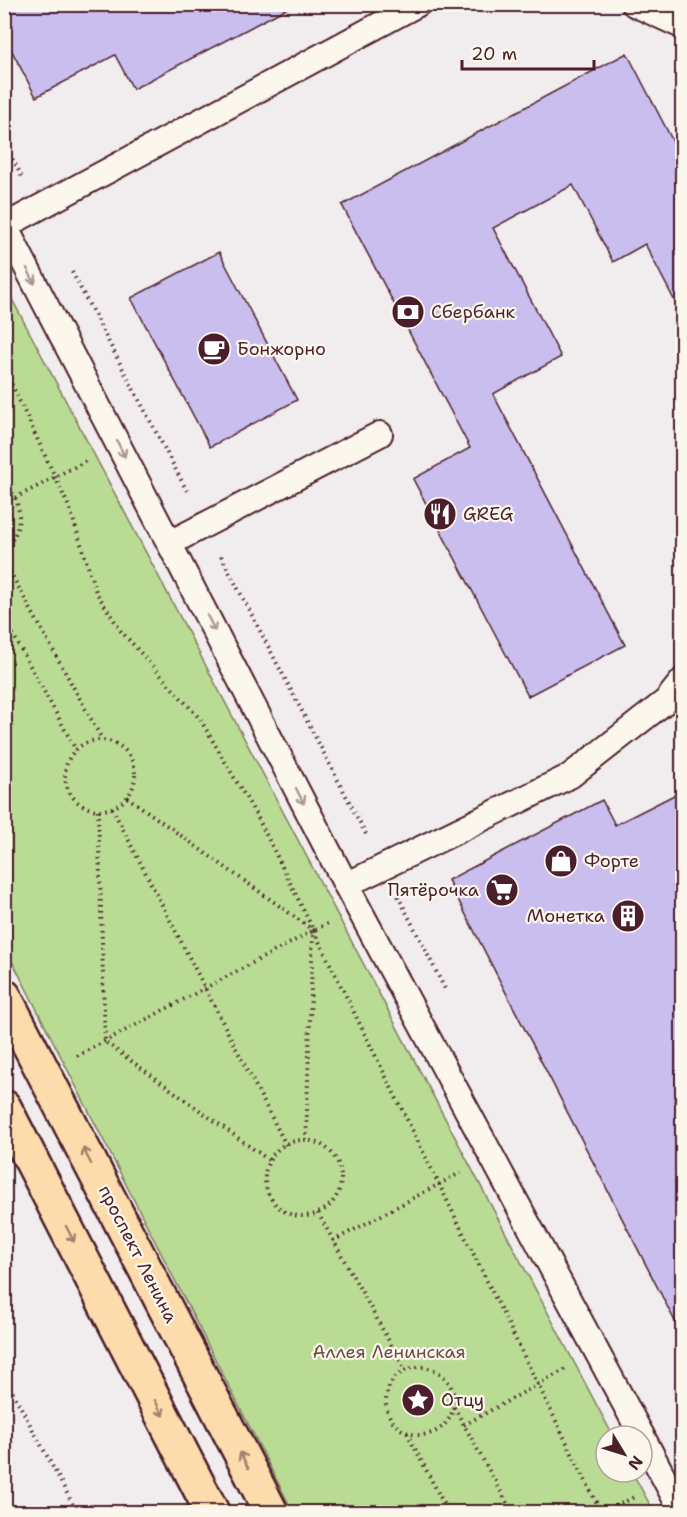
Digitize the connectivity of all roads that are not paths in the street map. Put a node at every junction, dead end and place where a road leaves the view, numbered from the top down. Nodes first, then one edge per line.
1 (418, 4) edge
2 (634, 4) edge
3 (671, 4) edge
4 (682, 26) edge
5 (5, 225) edge
6 (380, 434) dead end
7 (170, 543) junction
8 (682, 681) edge
9 (346, 885) junction
10 (4, 996) edge
11 (4, 1107) edge
12 (636, 1424) edge
13 (654, 1451) edge
14 (674, 1476) edge
15 (212, 1512) edge
16 (271, 1512) edge
17 (682, 1512) edge

1 - 5 lane
2 - 4 lane
3 - 4 lane
5 -> 7 lane
6 - 7 lane
7 -> 9 lane
8 - 9 lane
9 - 12 lane
16 -> 10 main road, проспект Ленина
11 -> 15 main road
13 - 14 lane
14 - 17 lane

